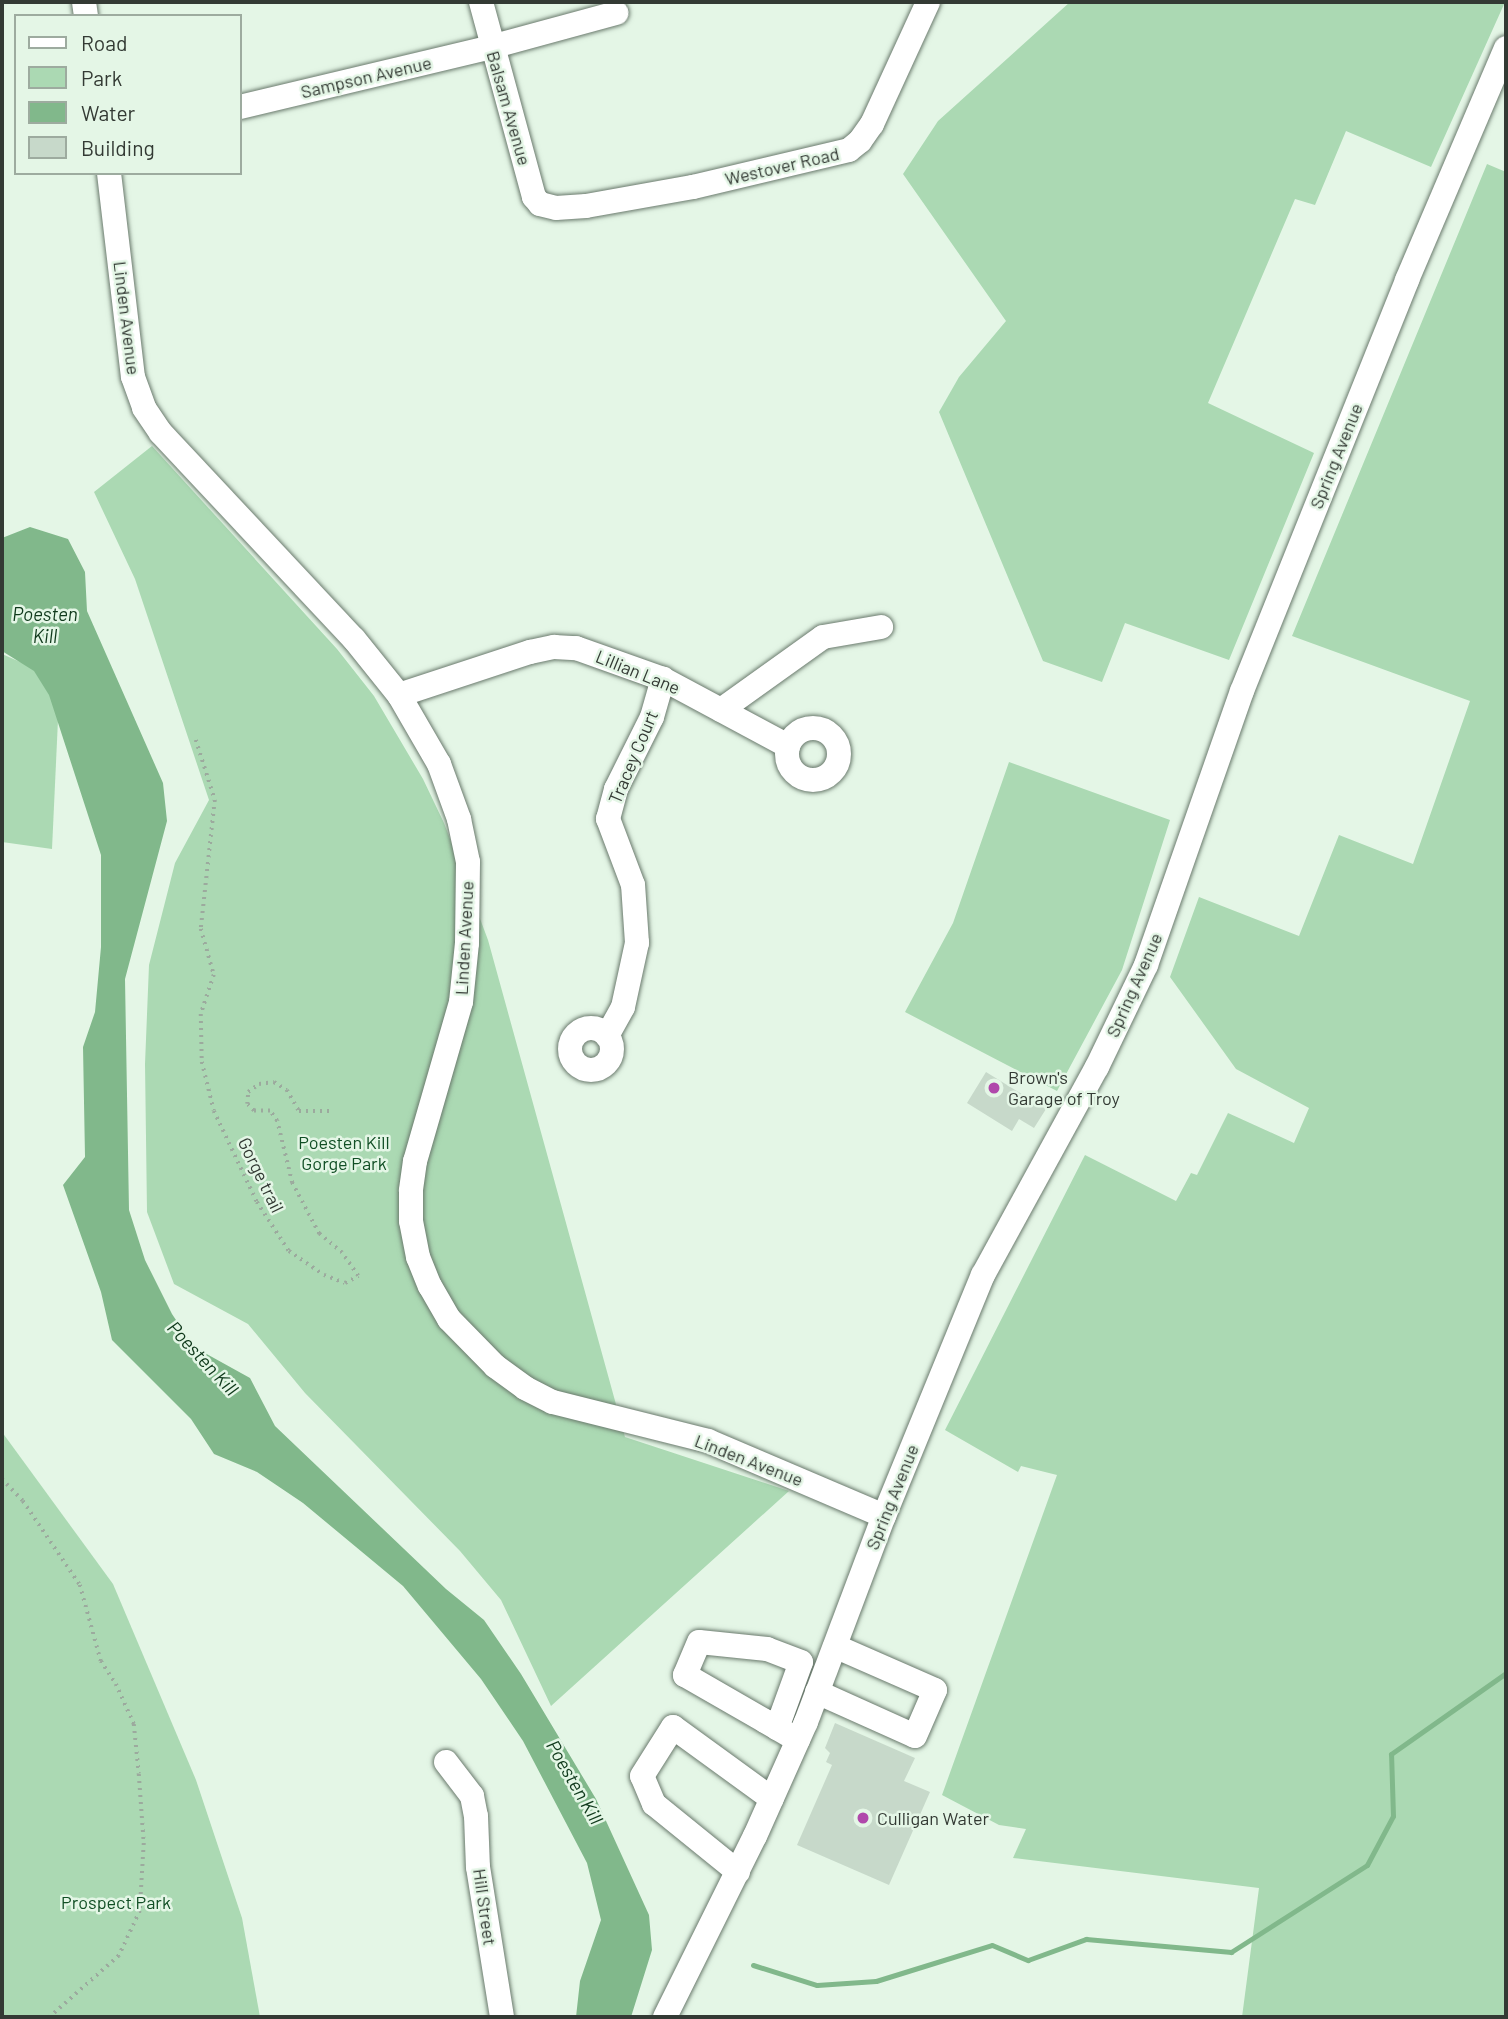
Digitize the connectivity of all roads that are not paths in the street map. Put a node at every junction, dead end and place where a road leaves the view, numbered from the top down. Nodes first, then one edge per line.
1 (481, 2) edge
2 (928, 2) edge
3 (616, 13) dead end
4 (491, 47) junction
5 (1506, 48) edge
6 (242, 107) edge
7 (109, 175) edge
8 (548, 206) joint
9 (881, 627) dead end
10 (663, 679) junction
11 (400, 695) junction
12 (721, 710) junction
13 (788, 746) dead end
14 (607, 1035) dead end
15 (884, 1516) junction
16 (835, 1646) junction
17 (800, 1662) junction
18 (821, 1681) junction
19 (788, 1734) junction
20 (446, 1762) dead end
21 (772, 1799) junction
22 (738, 1872) junction
23 (671, 2014) edge
24 (502, 2017) edge

1 - 4 street, Balsam Avenue
2 - 8 street, Westover Road
3 - 4 street, Sampson Avenue
4 - 6 street, Sampson Avenue
4 - 8 street, Balsam Avenue
5 - 15 street, Spring Avenue
7 - 11 street, Linden Avenue
9 - 12 street
10 - 11 street, Lillian Lane
10 - 12 street, Lillian Lane
10 - 14 street, Tracey Court
11 - 15 street, Linden Avenue
12 - 13 street, Lillian Lane
15 - 16 street, Spring Avenue
16 - 18 street, Spring Avenue
16 - 18 street
17 - 18 street
17 - 19 street
17 - 19 street
18 - 19 street, Spring Avenue
19 - 21 street, Spring Avenue
20 - 24 street, Hill Street
21 - 22 street, Spring Avenue
21 - 22 street
22 - 23 street, Spring Avenue

